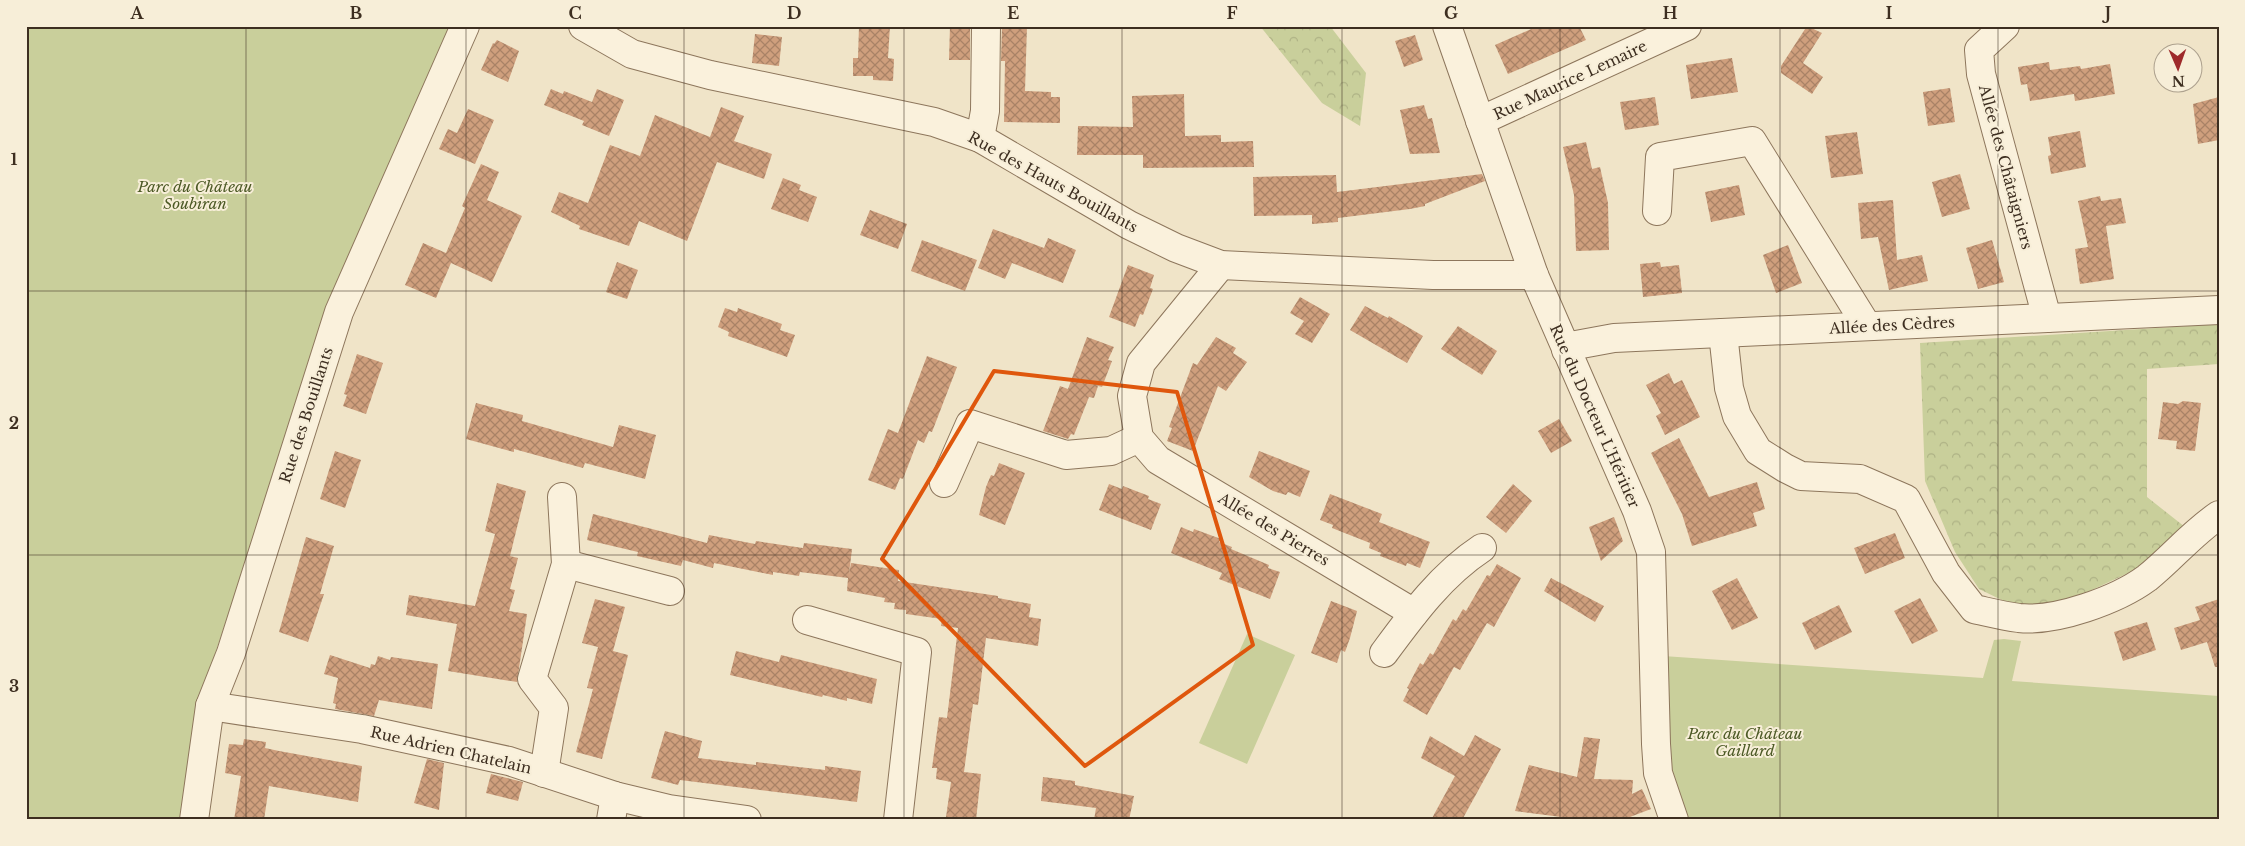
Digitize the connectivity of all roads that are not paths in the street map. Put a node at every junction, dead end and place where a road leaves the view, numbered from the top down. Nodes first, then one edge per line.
1 (465, 26) edge
2 (583, 26) edge
3 (986, 26) edge
4 (1447, 26) edge
5 (1687, 26) edge
6 (2005, 26) edge
7 (1480, 121) junction
8 (980, 138) junction
9 (1657, 211) dead end
10 (1221, 265) junction
11 (1534, 275) junction
12 (2219, 310) edge
13 (2047, 318) junction
14 (1867, 326) junction
15 (1724, 333) junction
16 (1566, 350) junction
17 (1139, 438) junction
18 (944, 483) dead end
19 (562, 498) dead end
20 (2219, 515) edge
21 (1482, 548) dead end
22 (566, 564) junction
23 (670, 591) dead end
24 (1414, 613) junction
25 (807, 620) dead end
26 (1384, 653) dead end
27 (210, 706) junction
28 (544, 772) junction
29 (613, 808) edge
30 (194, 820) edge
31 (747, 820) edge
32 (898, 820) edge
33 (1674, 820) edge

1 - 27 street, Rue des Bouillants
2 - 8 street, Rue des Hauts Bouillants
3 - 8 street
4 - 7 street, Rue du Docteur L'Héritier
5 - 7 street, Rue Maurice Lemaire
6 - 13 street, Allée des Châtaigniers
7 - 11 street, Rue du Docteur L'Héritier
8 - 10 street, Rue des Hauts Bouillants
9 - 14 street
10 - 11 street, Rue des Hauts Bouillants
10 - 17 street
11 - 16 street, Rue du Docteur L'Héritier
12 - 13 street, Allée des Cèdres
13 - 14 street, Allée des Cèdres
14 - 15 street, Allée des Cèdres
15 - 16 street, Allée des Cèdres
15 - 20 street
16 - 33 street, Rue du Docteur L'Héritier
17 - 18 street
17 - 24 street, Allée des Pierres
19 - 22 street
21 - 24 street
22 - 23 street
22 - 28 street
24 - 26 street
25 - 32 street
27 - 28 street, Rue Adrien Chatelain
27 - 30 street, Rue des Bouillants
28 - 29 street, Rue Adrien Chatelain
29 - 31 street, Rue Adrien Chatelain

